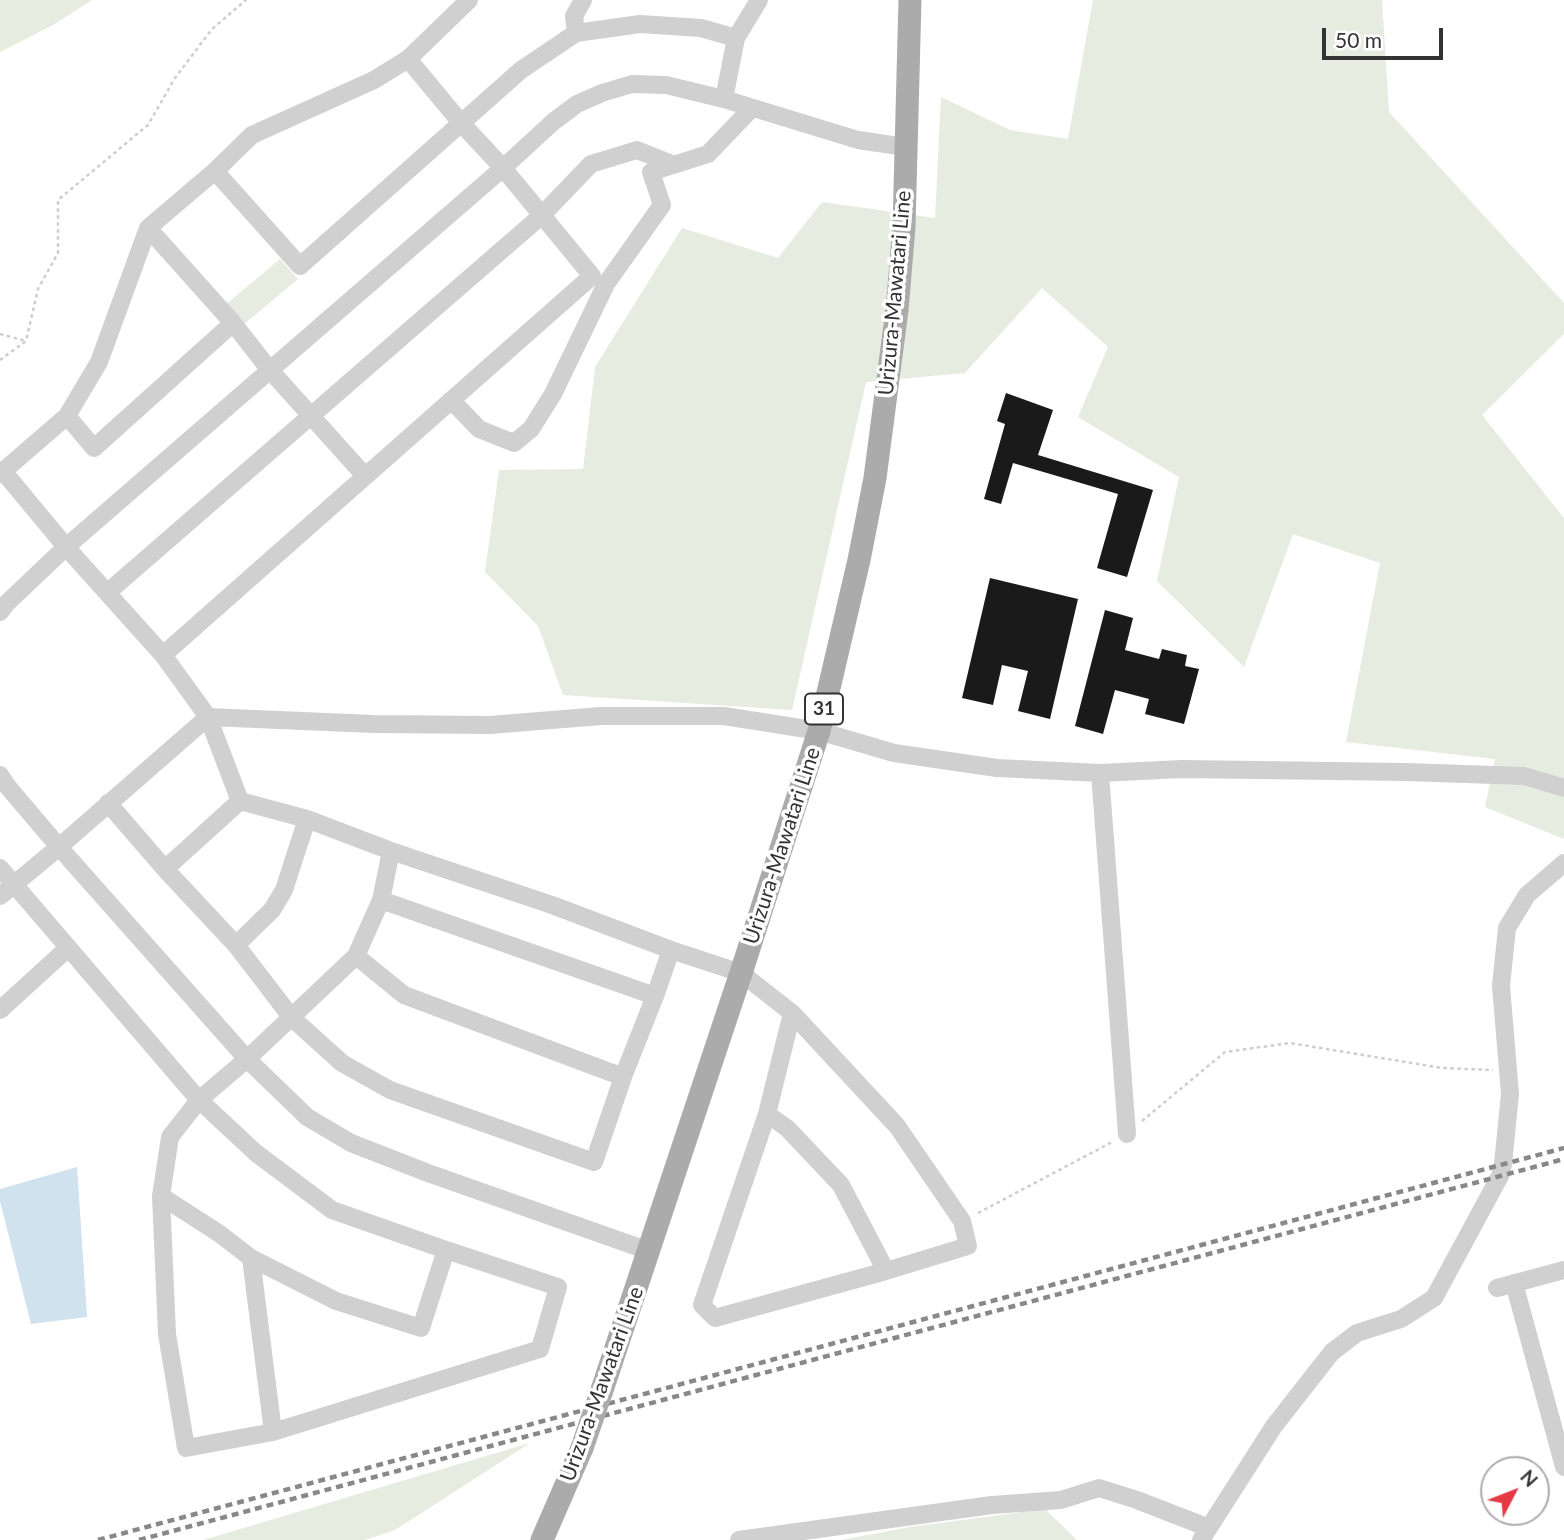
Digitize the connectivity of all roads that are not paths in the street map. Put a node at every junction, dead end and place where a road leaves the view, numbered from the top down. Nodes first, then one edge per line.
1 (469, 0) edge
2 (583, 0) edge
3 (759, 0) edge
4 (910, 0) edge
5 (576, 33) junction
6 (736, 38) junction
7 (408, 59) junction
8 (724, 99) junction
9 (752, 108) junction
10 (462, 124) junction
11 (906, 147) junction
12 (672, 164) junction
13 (503, 168) junction
14 (215, 171) junction
15 (541, 216) junction
16 (148, 228) junction
17 (233, 323) junction
18 (269, 369) junction
19 (451, 400) junction
20 (311, 415) junction
21 (67, 416) junction
22 (2, 473) edge
23 (365, 476) junction
24 (66, 547) junction
25 (108, 593) junction
26 (0, 612) edge
27 (163, 655) junction
28 (208, 717) junction
29 (819, 731) junction
30 (1100, 773) junction
31 (0, 775) edge
32 (1564, 788) edge
33 (240, 801) junction
34 (108, 803) junction
35 (307, 819) junction
36 (59, 847) junction
37 (391, 851) junction
38 (1564, 863) edge
39 (0, 868) edge
40 (165, 869) junction
41 (14, 883) junction
42 (0, 896) edge
43 (381, 900) junction
44 (236, 946) junction
45 (68, 948) junction
46 (671, 950) junction
47 (356, 956) junction
48 (741, 973) junction
49 (655, 996) junction
50 (0, 1010) edge
51 (792, 1013) junction
52 (292, 1018) junction
53 (247, 1059) junction
54 (623, 1077) junction
55 (199, 1100) junction
56 (767, 1114) junction
57 (1127, 1134) road end
58 (161, 1196) junction
59 (446, 1250) junction
60 (649, 1251) junction
61 (251, 1258) junction
62 (1564, 1270) edge
63 (886, 1271) junction
64 (1514, 1283) junction
65 (1497, 1288) dead end
66 (273, 1432) junction
67 (1564, 1467) edge
68 (1205, 1534) edge
69 (542, 1540) edge
70 (739, 1540) edge

1 - 7 street
2 - 5 street
3 - 6 street
4 - 11 main road, Urizura-Mawatari Line / 31
5 - 6 street
5 - 10 street
6 - 8 street
7 - 10 street
7 - 14 street
8 - 9 street
8 - 13 street
9 - 11 street
9 - 12 street
10 - 13 street
10 - 14 street
11 - 29 main road, Urizura-Mawatari Line / 31
12 - 15 street
12 - 19 street
13 - 15 street
13 - 18 street
14 - 16 street
15 - 19 street
15 - 20 street
16 - 17 street
16 - 21 street
17 - 18 street
17 - 21 street
18 - 20 street
18 - 24 street
19 - 23 street
20 - 23 street
20 - 25 street
21 - 22 street
22 - 24 street
23 - 27 street
24 - 25 street
24 - 26 street
25 - 27 street
27 - 28 street
28 - 29 street
28 - 33 street
28 - 34 street
29 - 30 street
29 - 48 main road, Urizura-Mawatari Line / 31
30 - 32 street
30 - 57 street
31 - 36 street
33 - 35 street
33 - 40 street
34 - 36 street
34 - 40 street
35 - 37 street
35 - 44 street
36 - 41 street
36 - 53 street
37 - 43 street
37 - 46 street
38 - 68 street
39 - 41 street
40 - 44 street
41 - 42 street
41 - 45 street
43 - 47 street
43 - 49 street
44 - 52 street
45 - 50 street
45 - 55 street
46 - 48 street
46 - 49 street
47 - 52 street
47 - 54 street
48 - 51 street
48 - 60 main road, Urizura-Mawatari Line / 31
49 - 54 street
51 - 56 street
51 - 63 street
52 - 53 street
52 - 54 street
53 - 55 street
53 - 60 street
55 - 58 street
55 - 59 street
56 - 63 street
56 - 63 street
58 - 61 street
58 - 66 street
59 - 61 street
59 - 66 street
60 - 69 main road, Urizura-Mawatari Line / 31, bridge
61 - 66 street
62 - 64 street
64 - 65 street
64 - 67 street
68 - 70 street

